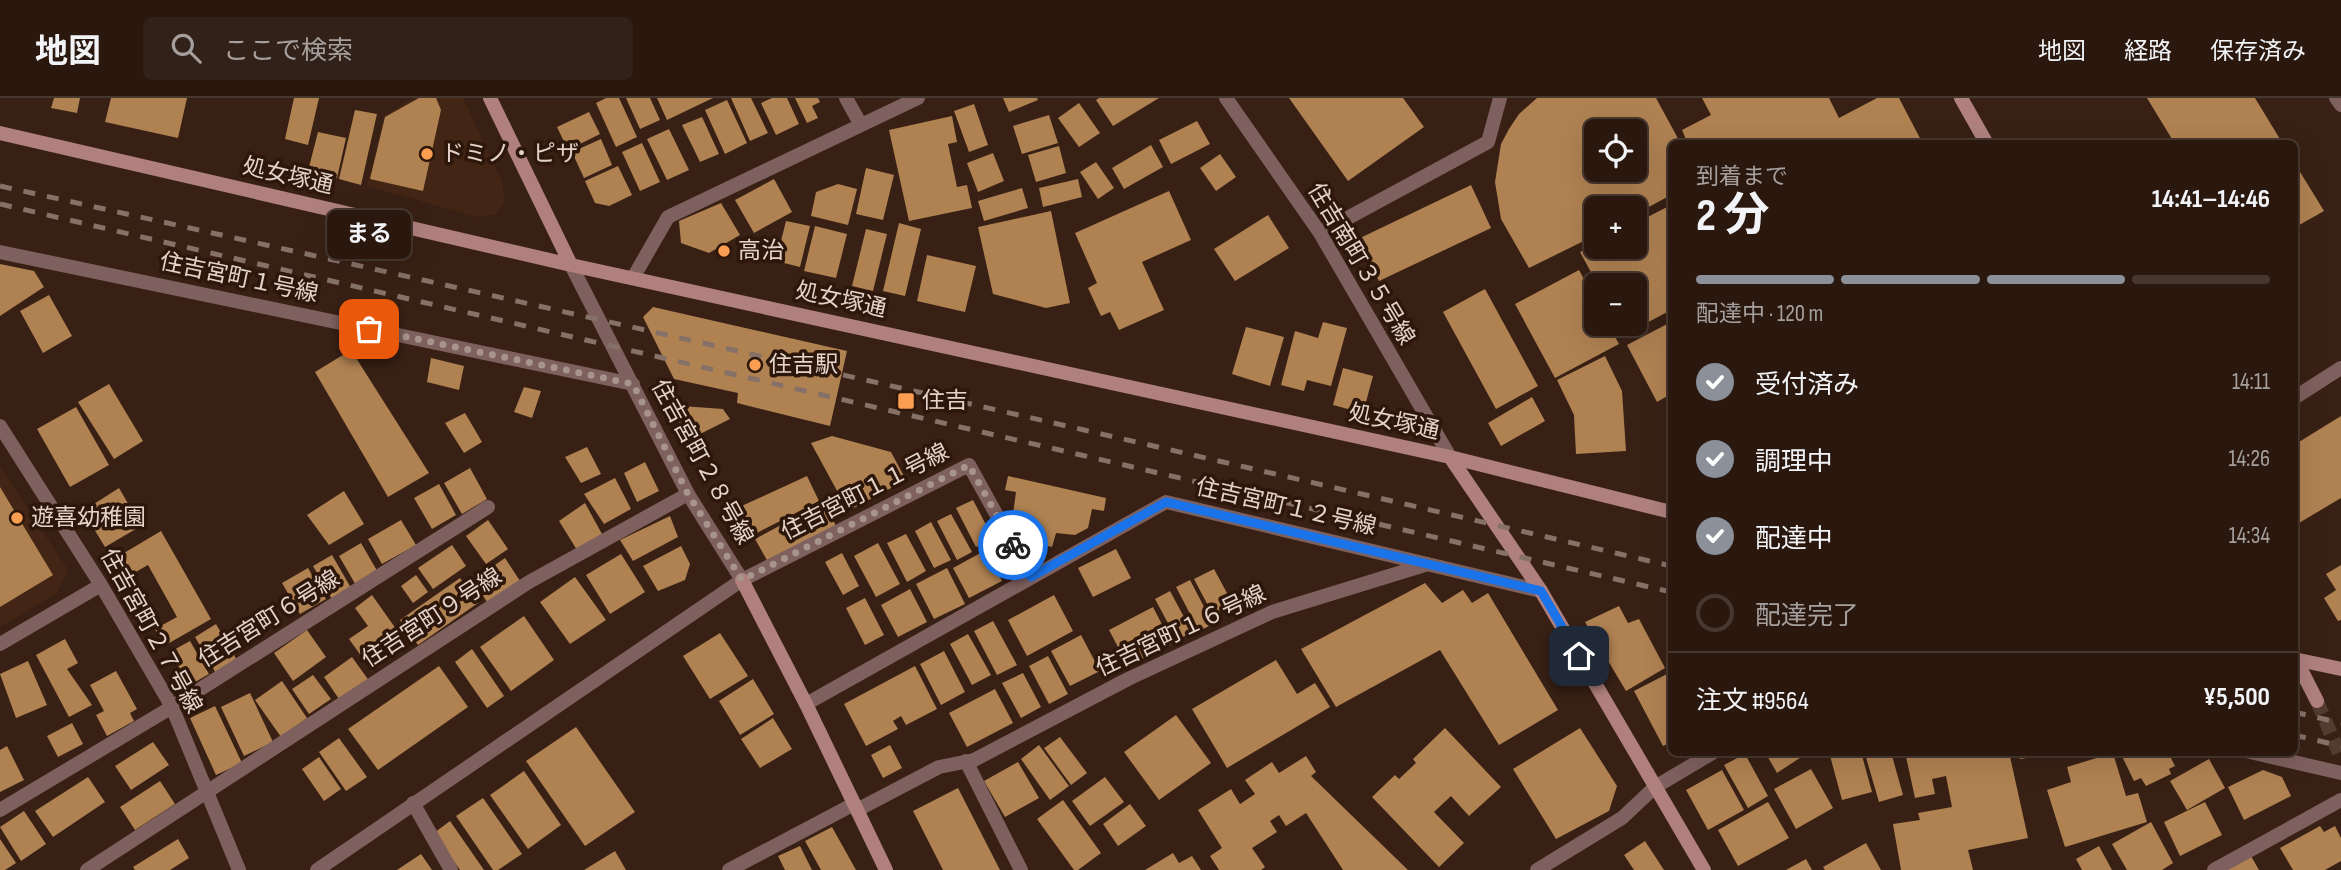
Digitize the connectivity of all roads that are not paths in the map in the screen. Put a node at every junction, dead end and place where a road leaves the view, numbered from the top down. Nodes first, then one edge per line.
1 (491, 98) edge
2 (846, 98) edge
3 (918, 98) edge
4 (1226, 98) edge
5 (1500, 98) edge
6 (1961, 98) edge
7 (2336, 98) edge
8 (2341, 105) edge
9 (860, 125) junction
10 (0, 133) edge
11 (1985, 140) edge
12 (1320, 233) junction
13 (0, 252) edge
14 (571, 265) junction
15 (634, 278) junction
16 (2341, 368) edge
17 (633, 384) junction
18 (2298, 395) edge
19 (0, 426) edge
20 (1450, 457) junction
21 (688, 494) junction
22 (488, 507) dead end
23 (1668, 511) edge
24 (1430, 563) junction
25 (1031, 577) junction
26 (742, 580) junction
27 (101, 585) junction
28 (1541, 591) junction
29 (0, 644) edge
30 (2298, 659) edge
31 (2298, 664) edge
32 (2341, 669) edge
33 (2317, 701) tunnel mouth
34 (806, 704) junction
35 (172, 707) junction
36 (1707, 756) edge
37 (2267, 756) edge
38 (966, 761) junction
39 (2341, 773) edge
40 (1655, 788) junction
41 (207, 793) junction
42 (2341, 800) edge
43 (413, 803) junction
44 (855, 807) junction
45 (0, 810) edge
46 (87, 870) edge
47 (239, 870) edge
48 (317, 870) edge
49 (451, 870) edge
50 (729, 870) edge
51 (886, 870) edge
52 (1021, 870) edge
53 (1538, 870) edge
54 (1704, 870) edge
55 (2214, 870) edge

1 - 14 street
2 - 9 street
3 - 9 street
4 - 12 street, 住吉南町３５号線
5 - 12 street
6 - 11 street
7 - 8 street
9 - 15 street
10 - 14 street, 処女塚通
12 - 20 street, 住吉南町３５号線
13 - 17 street, 住吉宮町１号線
14 - 15 street, 処女塚通
14 - 17 street, 住吉宮町２８号線
15 - 20 street, 処女塚通
16 - 18 street
17 - 21 street, 住吉宮町２８号線
19 - 27 street, 住吉宮町２７号線
20 - 23 street, 処女塚通
20 - 28 street
21 - 26 street, 住吉宮町２８号線
21 - 41 street, 住吉宮町９号線
22 - 35 street, 住吉宮町６号線
24 - 25 street, 住吉宮町１２号線
24 - 28 street
24 - 38 street, 住吉宮町１６号線
25 - 26 street, 住吉宮町１１号線
25 - 34 street, 住吉宮町１２号線
26 - 34 street, 住吉宮町２８号線
26 - 43 street
27 - 29 street
27 - 35 street, 住吉宮町２７号線
28 - 40 street
30 - 32 street
31 - 33 street
34 - 44 street, 住吉宮町２８号線
35 - 41 street, 住吉宮町２７号線
35 - 45 street, 住吉宮町６号線
36 - 40 street
37 - 39 street
38 - 44 street, 住吉宮町１６号線
38 - 52 street
40 - 53 street
40 - 54 street
41 - 46 street, 住吉宮町９号線
41 - 47 street, 住吉宮町２７号線
42 - 55 street
43 - 48 street
43 - 49 street
44 - 50 street, 住吉宮町１６号線
44 - 51 street, 住吉宮町２８号線

